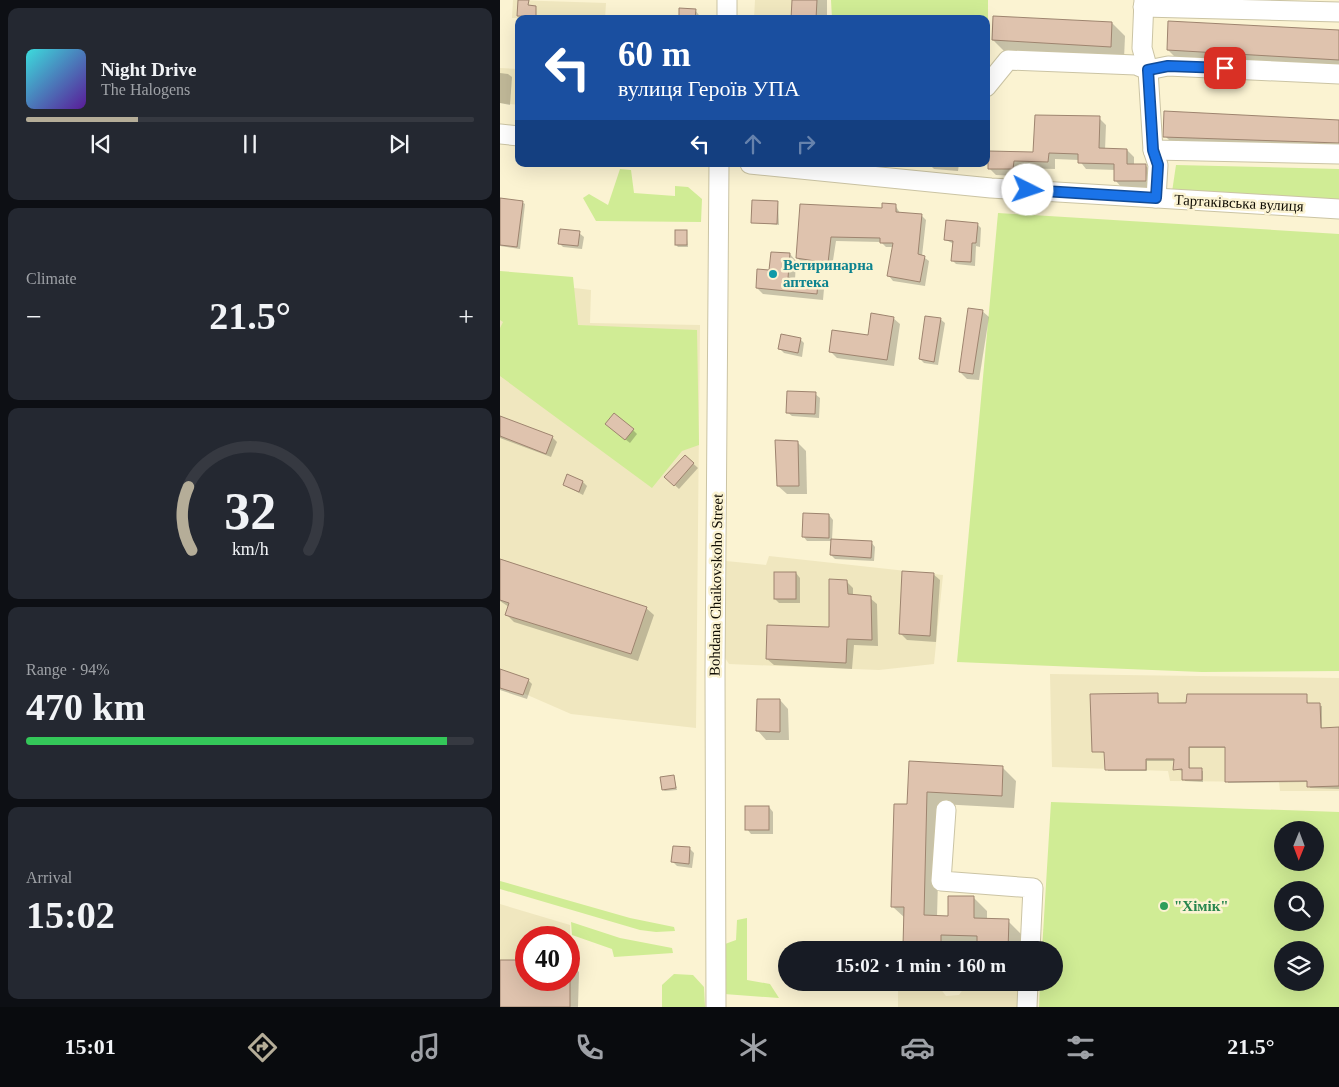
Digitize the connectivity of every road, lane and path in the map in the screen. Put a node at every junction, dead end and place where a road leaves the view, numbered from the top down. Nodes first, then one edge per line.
1 (727, 0) edge
2 (1144, 3) edge
3 (1339, 12) edge
4 (727, 15) edge
5 (1148, 70) junction
6 (1339, 74) edge
7 (990, 82) edge
8 (500, 134) edge
9 (515, 136) edge
10 (1153, 150) junction
11 (1339, 154) edge
12 (719, 167) edge
13 (780, 167) edge
14 (1156, 198) junction
15 (1339, 209) edge
16 (946, 810) dead end
17 (1030, 941) edge
18 (1028, 991) edge
19 (716, 1007) edge
20 (1027, 1007) edge

1 - 4 street
2 - 3 street
2 - 5 street
5 - 6 street
5 - 7 street
5 - 10 street
8 - 9 street
10 - 11 street
10 - 14 street
12 - 19 street, Bohdana Chaikovskoho Street
13 - 14 street, Тартаківська вулиця
14 - 15 street, Тартаківська вулиця
16 - 17 street
18 - 20 street

